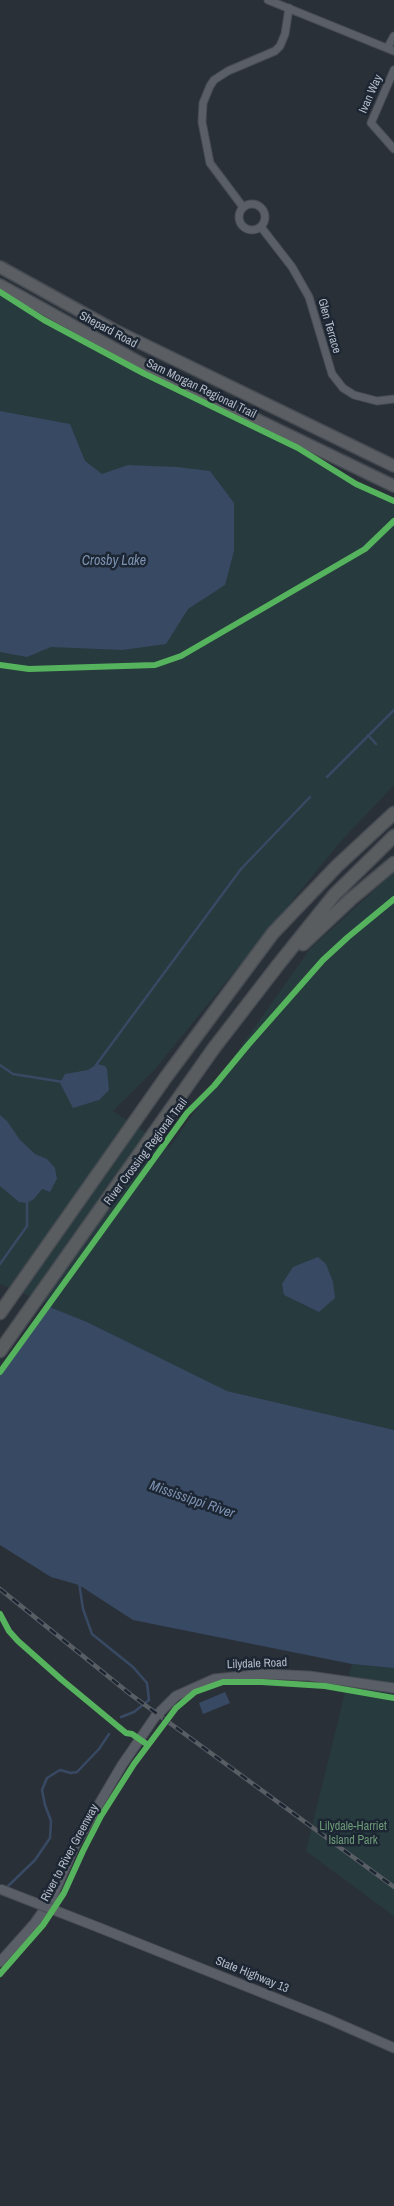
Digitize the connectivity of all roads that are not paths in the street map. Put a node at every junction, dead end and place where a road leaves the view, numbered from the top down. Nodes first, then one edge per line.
1 (268, 0) edge
2 (288, 8) junction
3 (394, 36) edge
4 (391, 49) edge
5 (394, 70) edge
6 (394, 149) edge
7 (243, 207) junction
8 (261, 227) junction
9 (0, 267) edge
10 (0, 285) edge
11 (394, 399) edge
12 (394, 466) edge
13 (394, 486) edge
14 (394, 813) edge
15 (394, 836) edge
16 (394, 863) edge
17 (278, 965) junction
18 (0, 1313) edge
19 (0, 1351) edge
20 (394, 1688) edge
21 (0, 1889) edge
22 (0, 1962) edge
23 (394, 2048) edge

1 - 2 street
2 - 4 street
2 - 7 street
3 - 4 street
5 - 6 street, Ivan Way
7 - 8 street, Glen Terrace
7 - 8 street
8 - 11 street, Glen Terrace
9 - 12 highway, Shepard Road
10 - 13 highway, Shepard Road
14 - 18 highway
15 - 17 highway
16 - 17 highway
17 - 19 highway
20 - 22 street, Lilydale Road
21 - 23 street, State Highway 13, bridge

